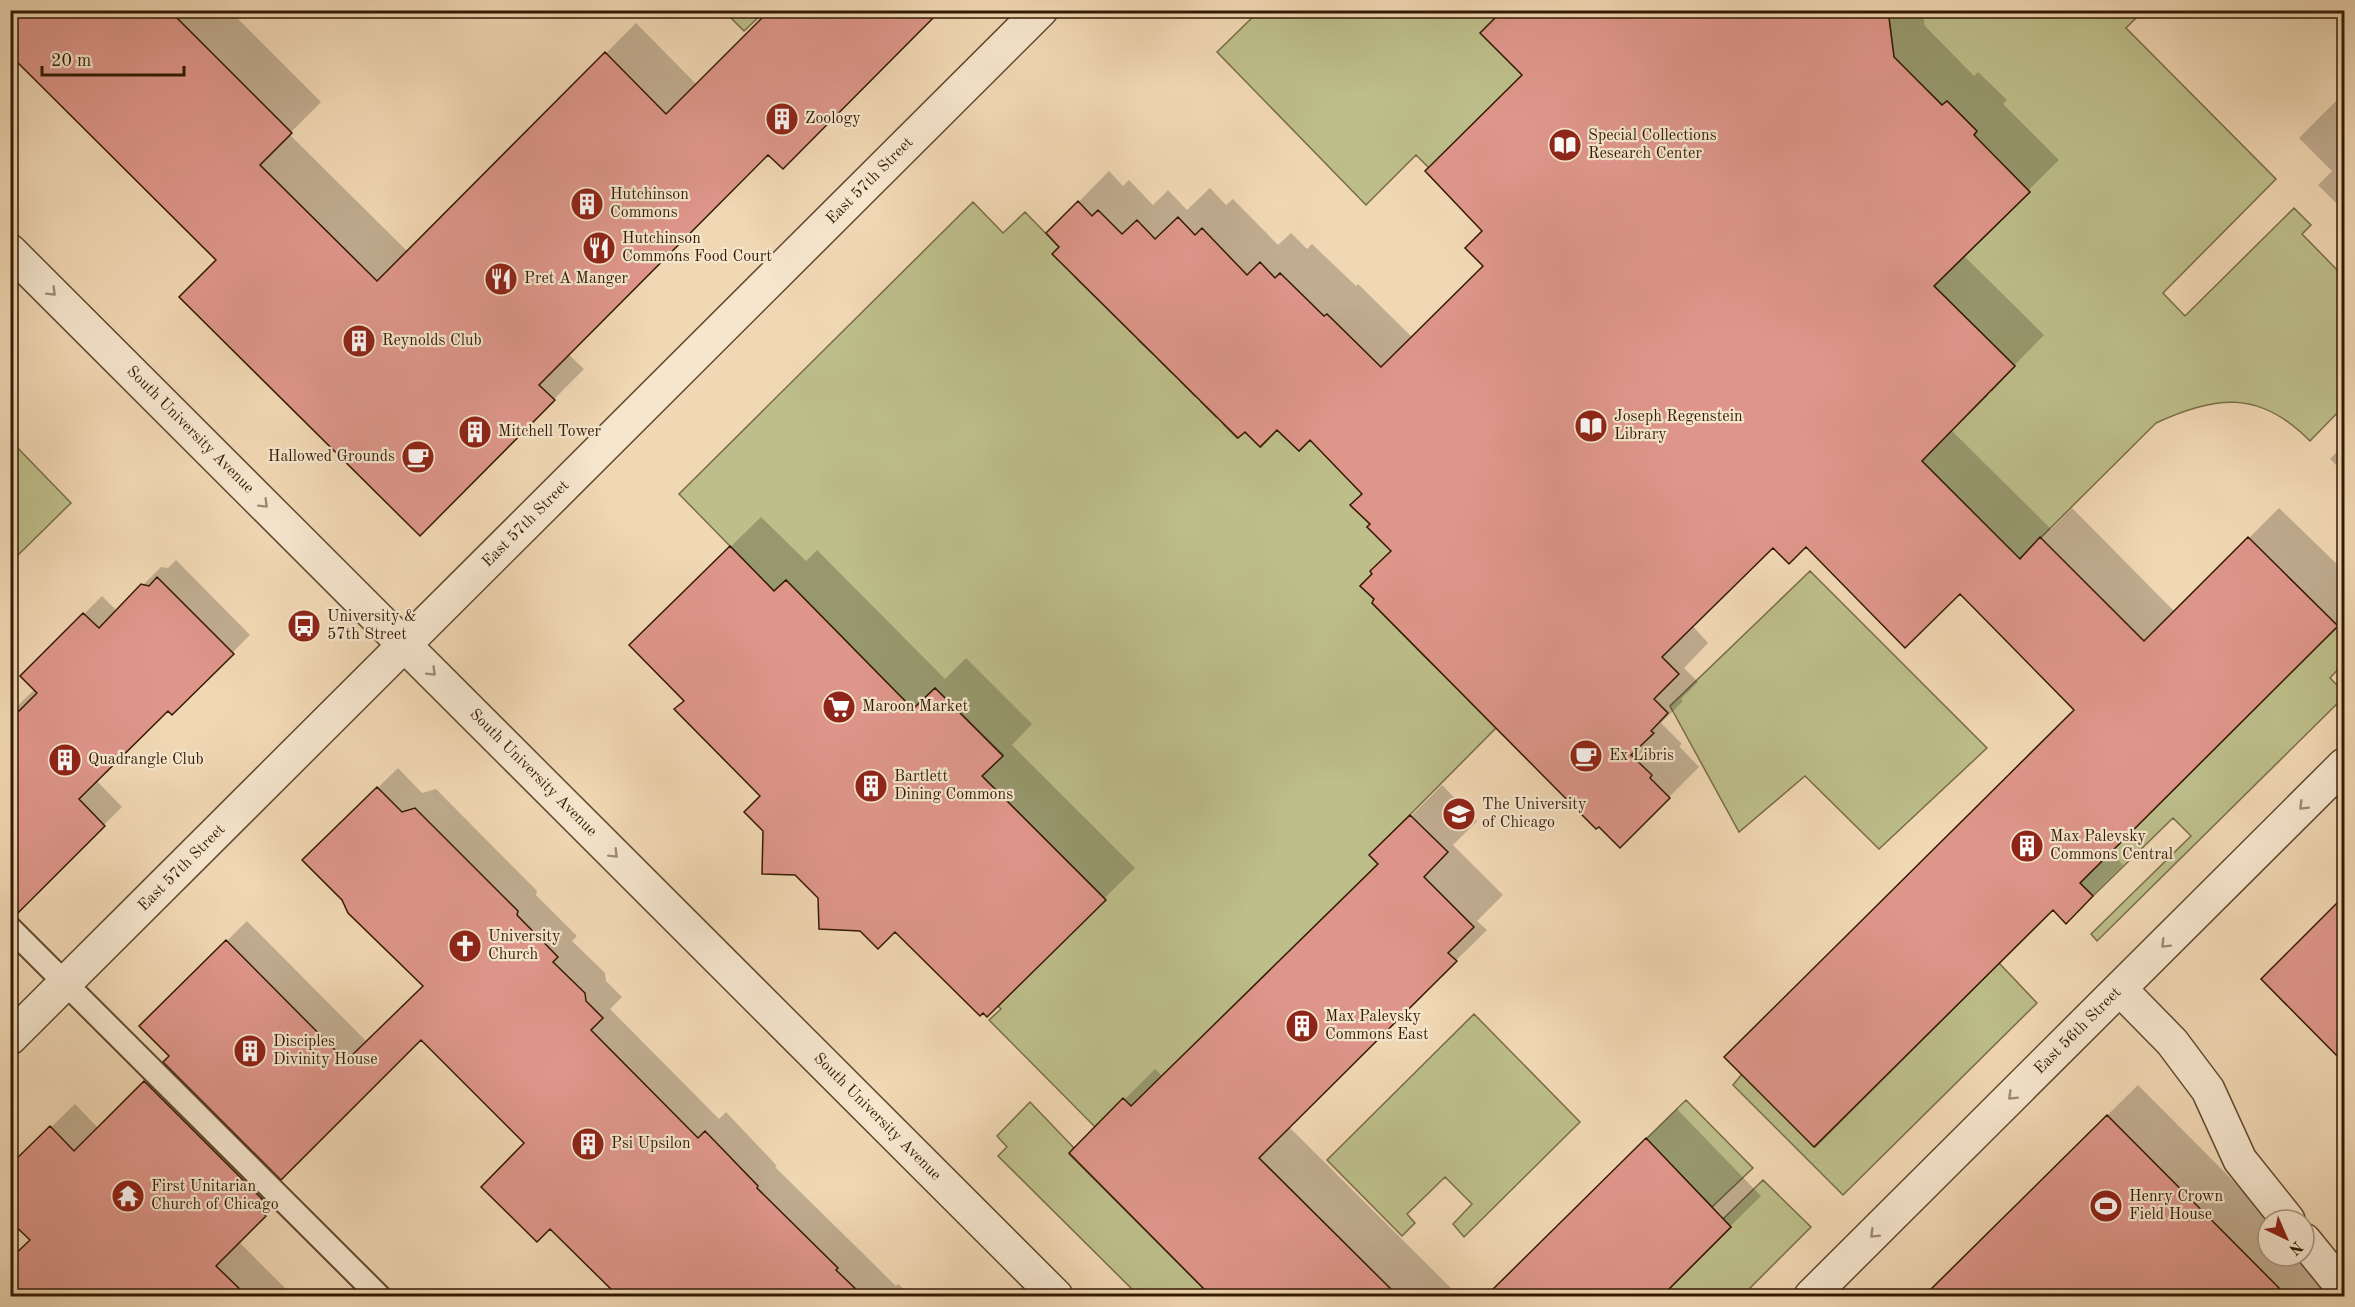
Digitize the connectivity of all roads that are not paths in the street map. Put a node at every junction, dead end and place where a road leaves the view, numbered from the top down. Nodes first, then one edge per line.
1 (1041, 10) edge
2 (10, 250) edge
3 (405, 645) junction
4 (2344, 765) edge
5 (10, 928) edge
6 (66, 983) junction
7 (2120, 989) junction
8 (10, 1038) edge
9 (2278, 1208) edge
10 (2316, 1255) edge
11 (2344, 1289) edge
12 (379, 1296) edge
13 (1056, 1296) edge
14 (1811, 1296) edge

1 - 3 street, East 57th Street
2 -> 3 street, South University Avenue
3 - 6 street, East 57th Street
3 -> 13 street, South University Avenue
4 -> 7 street, East 56th Street
5 - 6 lane
6 - 8 street, East 57th Street
6 - 12 lane
7 - 9 street
7 -> 14 street, East 56th Street
10 - 11 street

